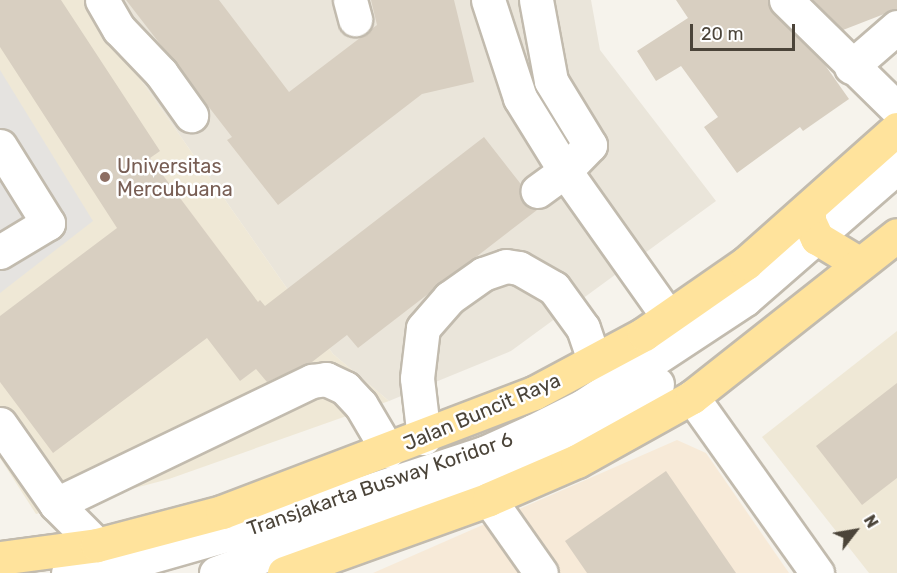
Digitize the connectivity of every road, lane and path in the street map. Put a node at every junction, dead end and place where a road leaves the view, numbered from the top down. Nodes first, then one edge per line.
1 (102, 0) edge
2 (488, 0) edge
3 (536, 0) edge
4 (786, 0) edge
5 (897, 27) edge
6 (850, 67) junction
7 (897, 109) edge
8 (191, 115) dead end
9 (897, 129) edge
10 (0, 146) edge
11 (897, 167) edge
12 (565, 171) junction
13 (537, 190) dead end
14 (897, 196) edge
15 (897, 234) edge
16 (830, 241) junction
17 (0, 252) edge
18 (669, 318) junction
19 (595, 362) junction
20 (692, 397) junction
21 (0, 424) edge
22 (424, 438) junction
23 (388, 451) junction
24 (489, 499) junction
25 (56, 504) junction
26 (97, 545) junction
27 (0, 558) edge
28 (68, 573) edge
29 (216, 573) edge
30 (284, 573) edge
31 (541, 573) edge
32 (818, 573) edge

1 - 8 street
2 - 12 street
3 - 12 street
4 - 6 street
5 - 6 street
6 - 7 street
9 - 16 main road, Jalan Buncit Raya
10 - 17 street
11 - 16 street, Transjakarta Busway Koridor 6
12 - 13 street
12 - 18 street
14 - 16 street, Transjakarta Busway Koridor 6
15 - 16 main road, Jalan Buncit Raya
16 - 18 main road, Jalan Buncit Raya
16 - 20 main road, Jalan Buncit Raya
16 - 28 street, Transjakarta Busway Koridor 6
16 - 29 street, Transjakarta Busway Koridor 6
18 - 19 main road, Jalan Buncit Raya
19 - 22 main road, Jalan Buncit Raya
19 - 22 street
20 - 24 main road, Jalan Buncit Raya
20 - 32 street
21 - 25 street
22 - 23 main road, Jalan Buncit Raya
23 - 25 street
23 - 26 main road, Jalan Buncit Raya
24 - 30 main road, Jalan Buncit Raya
24 - 31 street
25 - 26 street
26 - 27 main road, Jalan Buncit Raya

